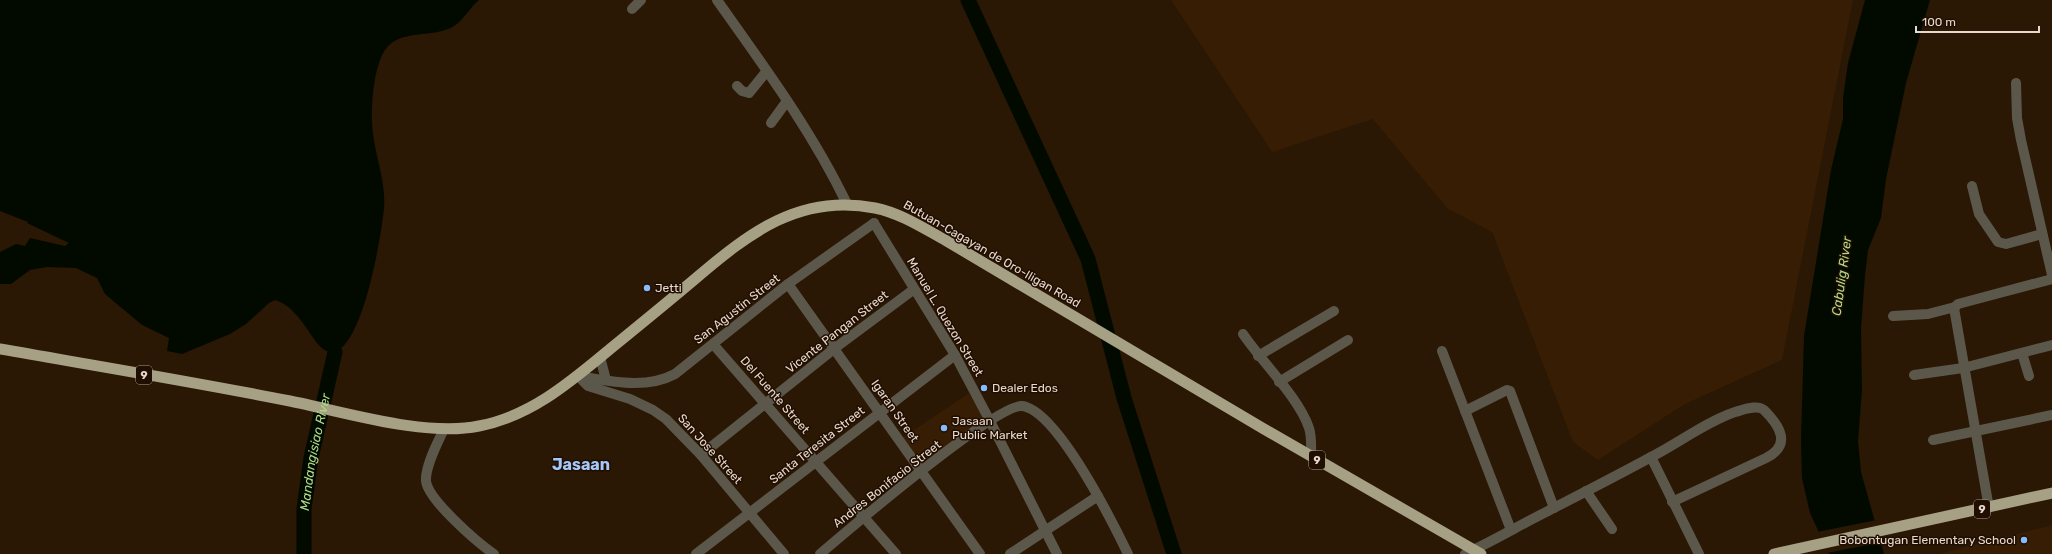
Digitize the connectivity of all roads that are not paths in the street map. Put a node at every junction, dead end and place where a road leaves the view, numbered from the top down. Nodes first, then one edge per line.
1 (641, 0) edge
2 (717, 0) edge
3 (632, 9) dead end
4 (766, 72) junction
5 (2016, 83) dead end
6 (737, 86) dead end
7 (787, 101) junction
8 (771, 123) dead end
9 (1972, 186) dead end
10 (847, 204) junction
11 (877, 208) junction
12 (874, 223) junction
13 (2042, 234) junction
14 (2052, 275) edge
15 (2052, 279) edge
16 (788, 284) junction
17 (913, 290) junction
18 (1955, 307) junction
19 (1334, 311) dead end
20 (1893, 316) dead end
21 (1243, 334) dead end
22 (1348, 340) dead end
23 (713, 344) junction
24 (2052, 345) edge
25 (0, 348) edge
26 (835, 348) junction
27 (1442, 351) dead end
28 (2022, 353) junction
29 (955, 355) junction
30 (1258, 356) junction
31 (600, 357) junction
32 (1963, 368) junction
33 (1914, 375) dead end
34 (578, 376) junction
35 (2029, 376) dead end
36 (606, 380) junction
37 (1280, 382) junction
38 (766, 404) junction
39 (1465, 411) junction
40 (880, 412) junction
41 (2052, 415) edge
42 (990, 421) junction
43 (444, 429) junction
44 (1974, 431) junction
45 (1933, 440) dead end
46 (701, 455) junction
47 (1311, 456) junction
48 (1651, 457) junction
49 (817, 463) junction
50 (921, 471) junction
51 (1586, 491) junction
52 (2052, 493) edge
53 (1098, 496) junction
54 (1672, 502) junction
55 (1554, 508) junction
56 (1989, 508) junction
57 (750, 513) junction
58 (864, 517) junction
59 (1612, 529) dead end
60 (1045, 530) junction
61 (1511, 530) junction
62 (698, 553) edge
63 (1473, 553) edge
64 (1778, 553) edge
65 (494, 554) edge
66 (784, 554) edge
67 (820, 554) edge
68 (896, 554) edge
69 (980, 554) edge
70 (1010, 554) edge
71 (1057, 554) edge
72 (1128, 554) edge
73 (1699, 554) edge

1 - 3 street
2 - 4 street
4 - 6 street
4 - 7 street
5 - 13 street
7 - 8 street
7 - 10 street
9 - 13 street
10 - 11 highway, Butuan-Cagayan de Oro-Iligan Road / 9
10 - 31 highway, Butuan-Cagayan de Oro-Iligan Road / 9
11 - 12 street
11 - 47 highway, Butuan-Cagayan de Oro-Iligan Road / 9
12 - 16 street, San Agustin Street
12 - 17 street, Manuel L. Quezon Street
13 - 14 street
15 - 18 street
16 - 23 street, San Agustin Street
16 - 26 street, Igaran Street
17 - 26 street, Vicente Pangan Street
17 - 29 street, Manuel L. Quezon Street
18 - 20 street
18 - 32 street
19 - 30 street
21 - 30 street
22 - 37 street
23 - 36 street, San Agustin Street
23 - 38 street, Del Fuente Street
24 - 28 street
25 - 43 highway, Butuan-Cagayan de Oro-Iligan Road / 9
26 - 38 street, Vicente Pangan Street
26 - 40 street, Igaran Street
27 - 39 street
28 - 32 street
28 - 35 street
29 - 40 street, Santa Teresita Street
29 - 42 street, Manuel L. Quezon Street
30 - 37 street
31 - 34 highway, Butuan-Cagayan de Oro-Iligan Road / 9
31 - 36 street
32 - 33 street
32 - 44 street
34 - 36 street, San Agustin Street
34 - 43 highway, Butuan-Cagayan de Oro-Iligan Road / 9
34 - 46 street, San Jose Street
37 - 47 street
38 - 46 street, Vicente Pangan Street
38 - 49 street, Del Fuente Street
39 - 55 street
39 - 61 street
40 - 49 street, Santa Teresita Street
40 - 50 street, Igaran Street
41 - 44 street
42 - 50 street, Andres Bonifacio Street
42 - 53 street, Andres Bonifacio Street
42 - 60 street, Manuel L. Quezon Street
43 - 65 street
44 - 45 street
44 - 56 street
46 - 57 street, San Jose Street
47 - 63 highway, Butuan-Cagayan de Oro-Iligan Road / 9
48 - 51 street
48 - 54 street
48 - 54 street
49 - 57 street, Santa Teresita Street
49 - 58 street, Del Fuente Street
50 - 58 street, Andres Bonifacio Street
50 - 69 street, Igaran Street
51 - 55 street
51 - 59 street
52 - 56 highway, 9
53 - 60 street
53 - 72 street, Andres Bonifacio Street
54 - 73 street
55 - 61 street
56 - 64 highway, 9
57 - 62 street, Santa Teresita Street
57 - 66 street, San Jose Street
58 - 67 street, Andres Bonifacio Street
58 - 68 street, Del Fuente Street
60 - 70 street
60 - 71 street, Manuel L. Quezon Street
61 - 63 street

